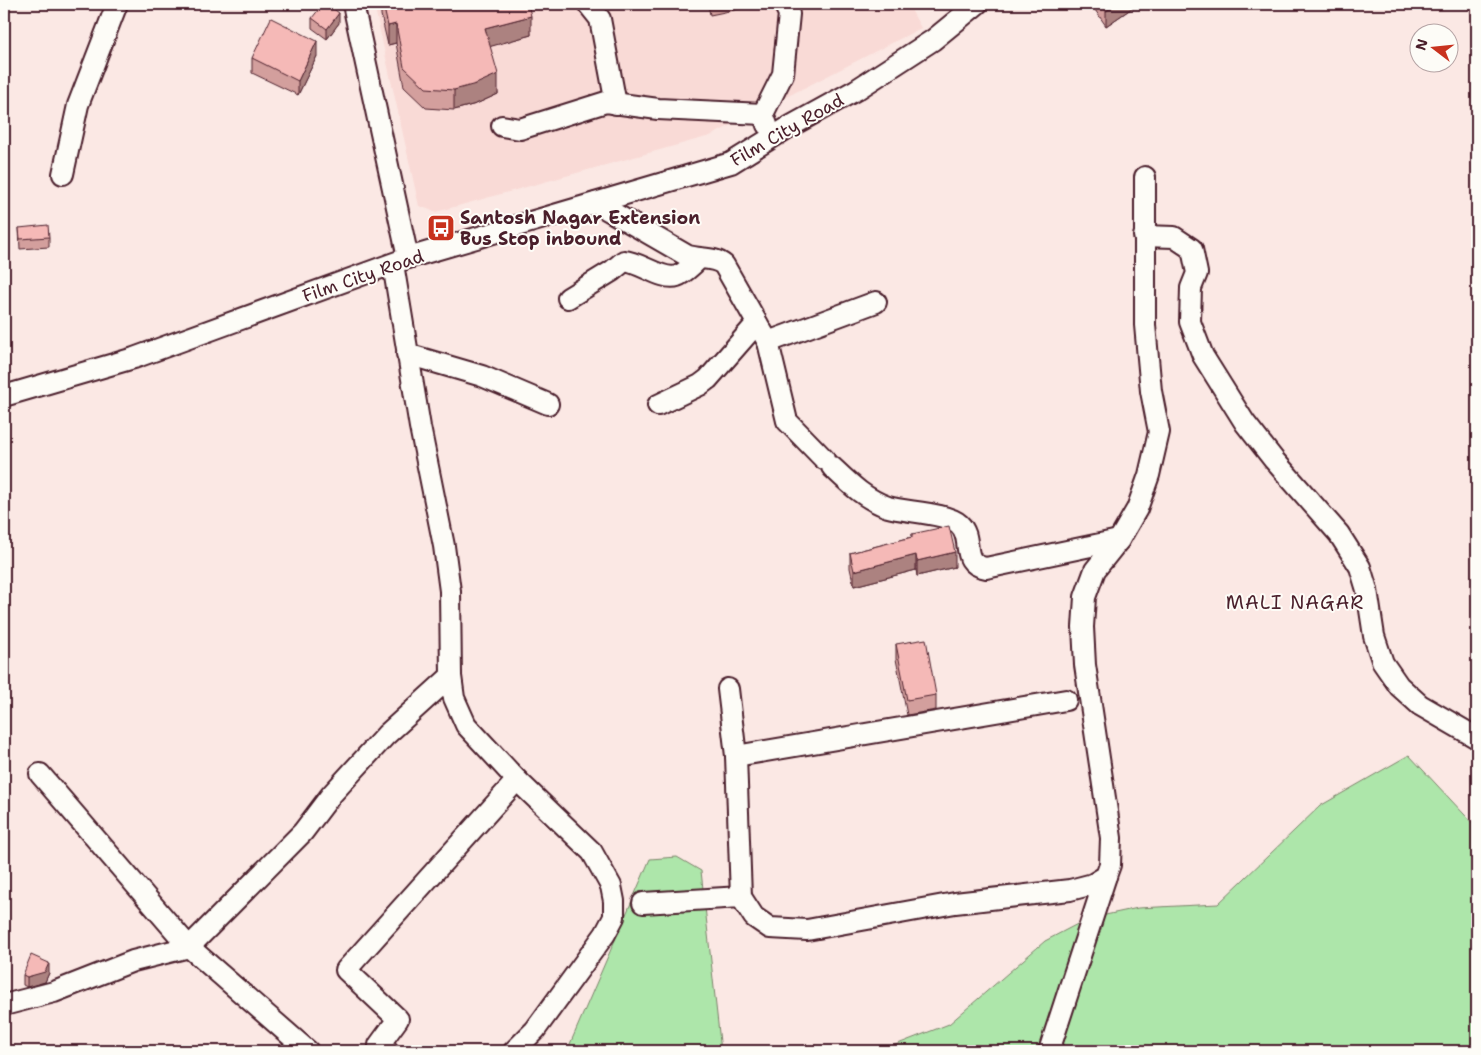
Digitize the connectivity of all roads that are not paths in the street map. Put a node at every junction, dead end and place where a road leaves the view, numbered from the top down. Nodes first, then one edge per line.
1 (117, 4) edge
2 (353, 4) edge
3 (588, 4) edge
4 (784, 4) edge
5 (977, 4) edge
6 (616, 104) junction
7 (763, 114) junction
8 (502, 126) dead end
9 (772, 137) junction
10 (63, 174) dead end
11 (1145, 177) dead end
12 (596, 203) junction
13 (1144, 236) junction
14 (699, 259) junction
15 (400, 261) junction
16 (568, 298) dead end
17 (876, 302) dead end
18 (757, 323) junction
19 (768, 342) junction
20 (407, 354) junction
21 (4, 396) edge
22 (548, 404) dead end
23 (658, 406) dead end
24 (1119, 540) junction
25 (451, 676) junction
26 (728, 689) dead end
27 (1066, 700) dead end
28 (1477, 738) edge
29 (736, 756) junction
30 (40, 774) dead end
31 (517, 780) junction
32 (1106, 876) junction
33 (741, 897) junction
34 (643, 903) dead end
35 (188, 947) junction
36 (4, 1005) edge
37 (308, 1051) edge
38 (388, 1051) edge
39 (514, 1051) edge
40 (1049, 1051) edge

1 - 10 street
2 - 15 street
3 - 6 street
4 - 7 street
5 - 9 street, Film City Road
6 - 7 street
6 - 8 street
7 - 9 street
9 - 12 street, Film City Road
11 - 13 street
12 - 14 street
12 - 15 street, Film City Road
13 - 24 street
13 - 28 street
14 - 16 street
14 - 18 street
15 - 20 street
15 - 21 street, Film City Road
17 - 19 street
18 - 19 street
18 - 23 street
19 - 24 street
20 - 22 street
20 - 25 street
24 - 32 street
25 - 31 street
25 - 35 street
26 - 29 street
27 - 29 street
29 - 33 street
30 - 35 street
31 - 38 street
31 - 39 street
32 - 33 street
32 - 40 street
33 - 34 street
35 - 36 street
35 - 37 street

